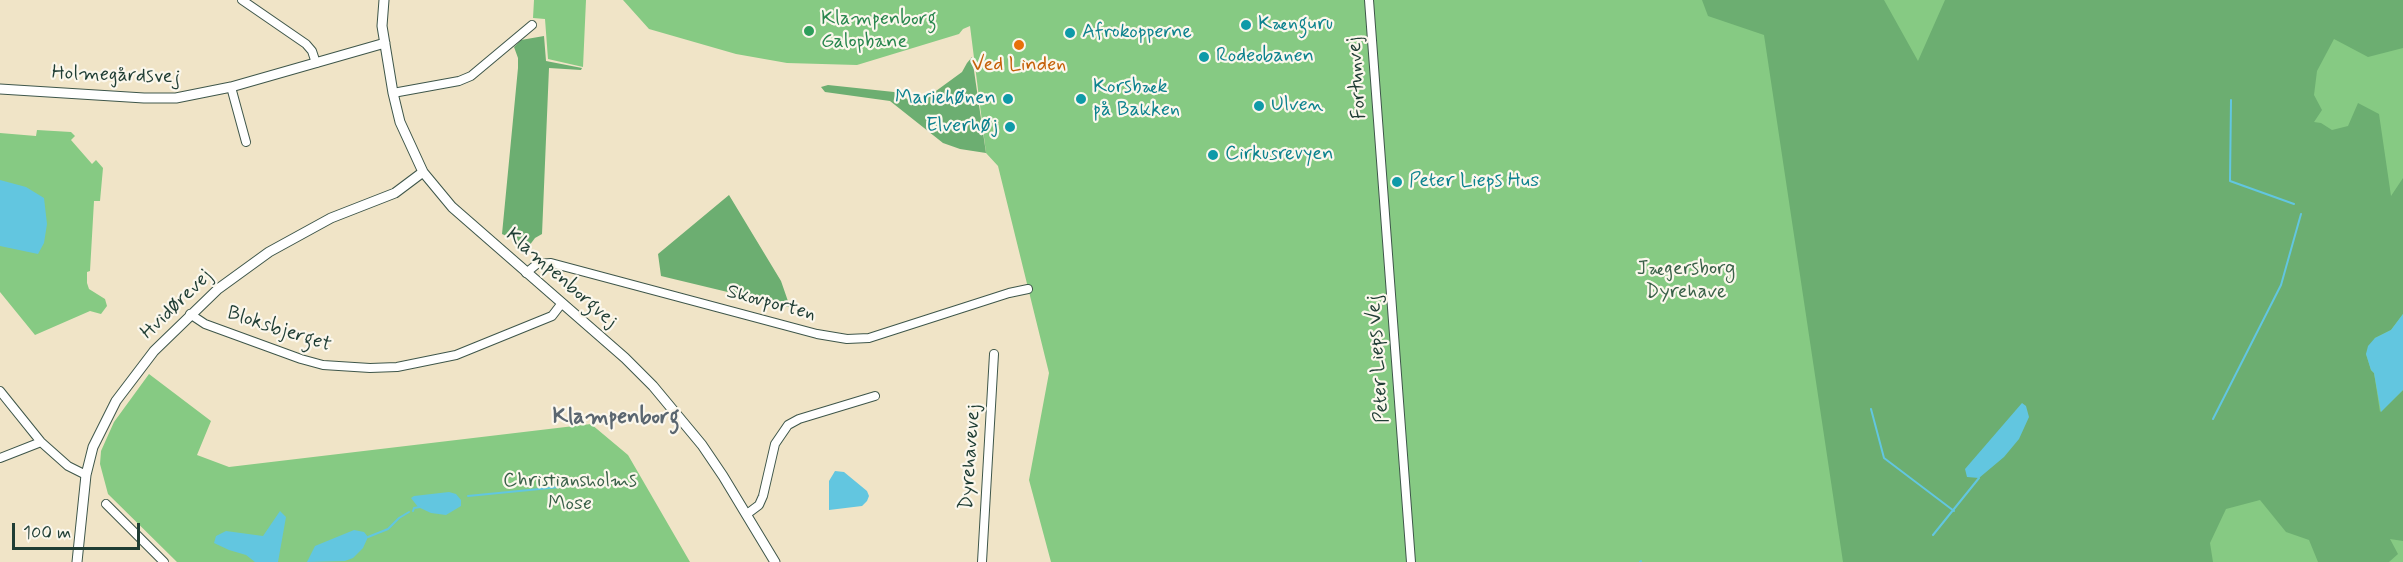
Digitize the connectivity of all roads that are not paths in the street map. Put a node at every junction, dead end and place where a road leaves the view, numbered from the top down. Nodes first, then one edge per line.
1 (242, 0) edge
2 (384, 0) edge
3 (1369, 0) edge
4 (532, 25) dead end
5 (385, 43) junction
6 (316, 63) junction
7 (231, 87) junction
8 (0, 89) edge
9 (393, 93) junction
10 (246, 142) dead end
11 (1380, 154) joint
12 (423, 172) junction
13 (526, 273) junction
14 (1028, 289) dead end
15 (562, 303) junction
16 (190, 314) junction
17 (994, 354) dead end
18 (0, 391) edge
19 (875, 396) dead end
20 (41, 442) junction
21 (0, 458) edge
22 (86, 475) junction
23 (106, 504) dead end
24 (747, 514) junction
25 (77, 562) edge
26 (164, 562) edge
27 (775, 562) edge
28 (982, 562) edge
29 (1411, 562) edge

1 - 6 street
2 - 5 street, Klampenborgvej
3 - 11 street, Fortunvej
4 - 9 street
5 - 6 street, Holmegårdsvej
5 - 9 street, Klampenborgvej
6 - 7 street, Holmegårdsvej
7 - 8 street, Holmegårdsvej
7 - 10 street
9 - 12 street, Klampenborgvej
11 - 29 street, Peter Lieps Vej
12 - 13 street, Klampenborgvej
12 - 16 street, Hvidørevej
13 - 14 street, Skovporten
13 - 15 street, Klampenborgvej
15 - 16 street, Bloksbjerget
15 - 24 street, Klampenborgvej
16 - 22 street, Hvidørevej
17 - 28 street, Dyrehavevej
18 - 20 street
19 - 24 street
20 - 21 street
20 - 22 street
22 - 25 street, Hvidørevej
23 - 26 street
24 - 27 street, Klampenborgvej

